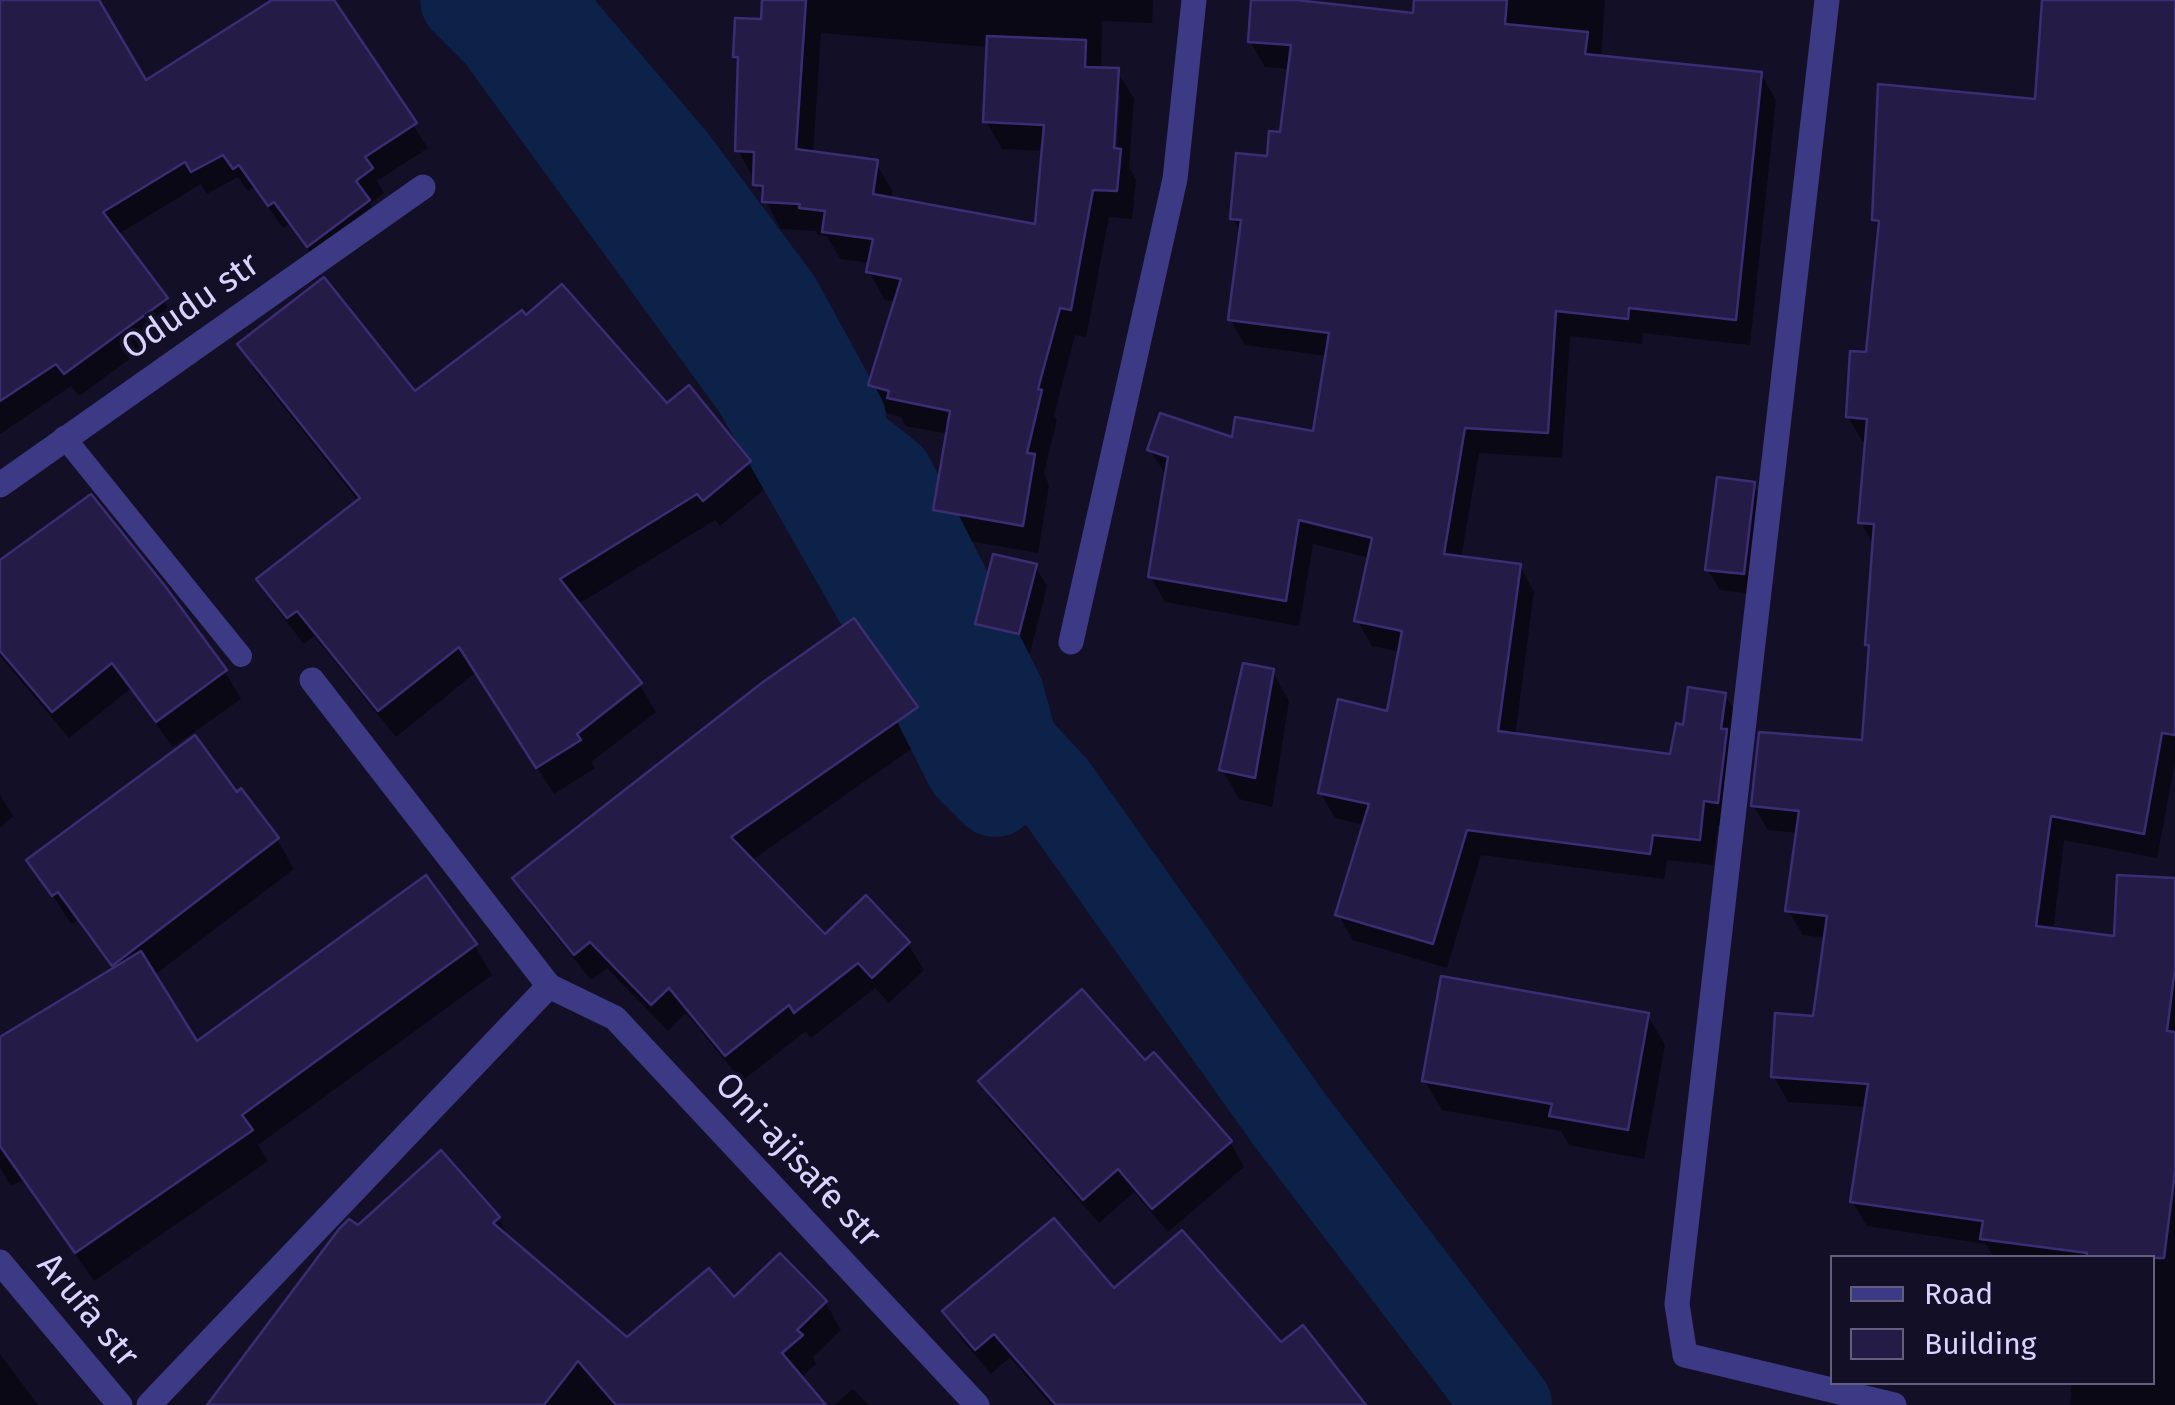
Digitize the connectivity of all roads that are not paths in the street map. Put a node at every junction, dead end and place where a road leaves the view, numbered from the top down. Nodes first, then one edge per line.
1 (1194, 0) edge
2 (1827, 0) edge
3 (422, 188) dead end
4 (64, 438) junction
5 (0, 485) edge
6 (1071, 642) dead end
7 (242, 656) dead end
8 (312, 680) dead end
9 (549, 986) junction
10 (0, 1262) edge
11 (120, 1405) edge
12 (149, 1405) edge
13 (978, 1405) edge
14 (1894, 1405) edge

1 - 6 street
2 - 14 street
3 - 4 street, Odudu str
4 - 5 street, Odudu str
4 - 7 lane
8 - 9 street, Oni-ajisafe str
9 - 12 street
9 - 13 street, Oni-ajisafe str
10 - 11 street, Arufa str

